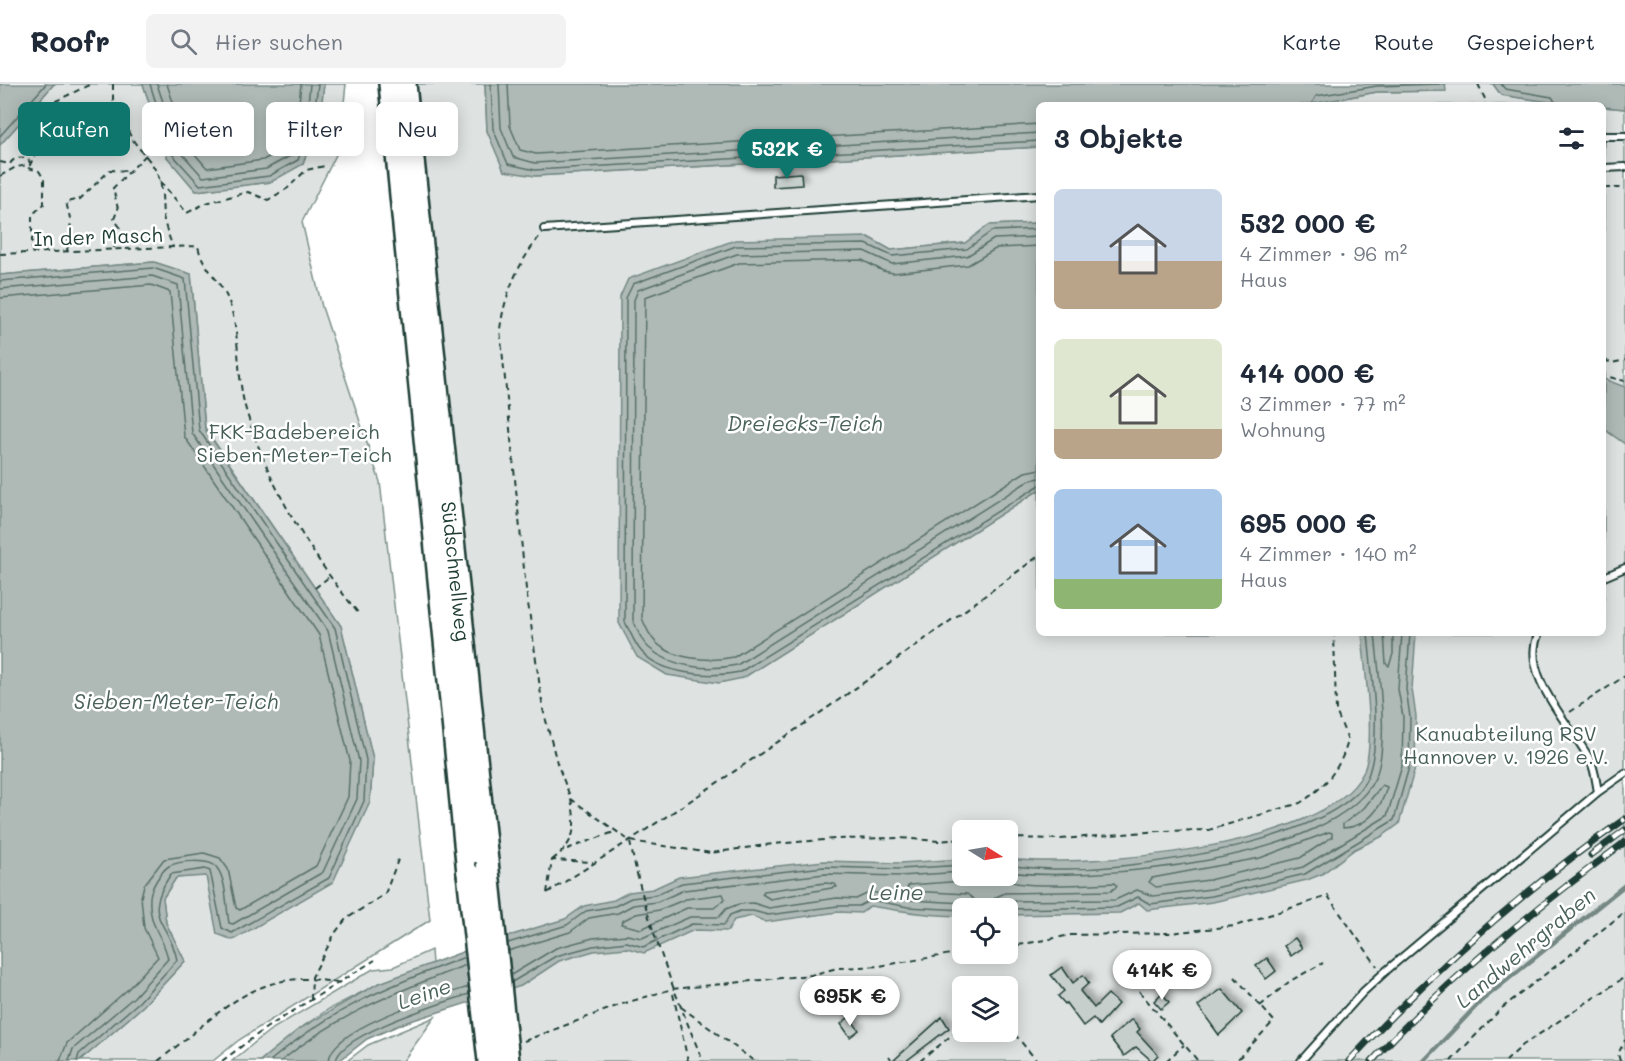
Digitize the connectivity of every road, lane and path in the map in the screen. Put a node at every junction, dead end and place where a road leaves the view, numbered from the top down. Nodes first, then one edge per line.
1 (91, 84) edge
2 (113, 84) edge
3 (390, 84) edge
4 (405, 84) edge
5 (1478, 84) edge
6 (1485, 102) edge
7 (1606, 136) edge
8 (1625, 136) edge
9 (142, 152) edge
10 (145, 156) edge
11 (147, 156) edge
12 (0, 162) edge
13 (30, 165) junction
14 (325, 166) dead end
15 (1625, 167) edge
16 (26, 168) junction
17 (1606, 168) edge
18 (128, 171) junction
19 (0, 176) edge
20 (160, 181) junction
21 (1606, 188) edge
22 (1625, 188) edge
23 (1036, 195) edge
24 (544, 229) joint
25 (173, 247) junction
26 (113, 249) junction
27 (67, 251) junction
28 (32, 252) junction
29 (0, 254) edge
30 (1625, 360) edge
31 (1606, 361) edge
32 (1606, 375) edge
33 (1625, 381) edge
34 (1036, 558) edge
35 (1625, 568) edge
36 (329, 577) junction
37 (1606, 577) edge
38 (315, 588) dead end
39 (359, 614) dead end
40 (1334, 636) edge
41 (1537, 636) edge
42 (1625, 676) edge
43 (1560, 718) junction
44 (1625, 773) edge
45 (1598, 792) junction
46 (571, 800) junction
47 (617, 831) junction
48 (1018, 838) edge
49 (952, 840) edge
50 (630, 841) junction
51 (567, 849) junction
52 (399, 857) dead end
53 (552, 860) junction
54 (596, 862) junction
55 (1625, 912) edge
56 (1018, 944) edge
57 (952, 953) edge
58 (375, 960) dead end
59 (1323, 963) dead end
60 (1384, 972) junction
61 (312, 977) junction
62 (1235, 977) dead end
63 (1625, 977) edge
64 (337, 983) junction
65 (672, 989) junction
66 (1138, 991) dead end
67 (311, 1000) junction
68 (680, 1006) junction
69 (1260, 1006) junction
70 (952, 1035) edge
71 (1018, 1038) edge
72 (1625, 1040) edge
73 (1184, 1045) junction
74 (513, 1052) edge
75 (889, 1057) dead end
76 (158, 1061) edge
77 (222, 1061) edge
78 (489, 1061) edge
79 (688, 1061) edge
80 (703, 1061) edge
81 (754, 1061) edge
82 (892, 1061) edge
83 (920, 1061) edge
84 (1037, 1061) edge
85 (1166, 1061) edge
86 (1198, 1061) edge
87 (1236, 1061) edge
88 (1301, 1061) edge
89 (1451, 1061) edge
90 (1506, 1061) edge
91 (1620, 1061) edge

1 - 13 path
2 - 9 path
3 - 78 highway, Südschnellweg, bridge
4 - 74 highway, Südschnellweg, bridge
5 - 6 path
7 - 8 lane
10 - 18 path
11 - 20 path
12 - 13 path
13 - 16 path
14 - 20 path
15 - 17 lane
16 - 19 path
16 - 28 path
18 - 26 path
18 - 27 path
20 - 25 path
21 - 22 path
23 - 24 lane
24 - 46 path
25 - 26 path, In der Masch
25 - 36 path, In der Masch
26 - 27 path, In der Masch
27 - 28 path, In der Masch
28 - 29 path, In der Masch
30 - 31 path
32 - 33 path
34 - 50 path
35 - 37 lane
36 - 38 path
36 - 39 path
40 - 48 path
41 - 43 lane
42 - 43 path
43 - 45 lane
44 - 45 lane
45 - 60 lane
46 - 47 path
46 - 51 path
47 - 50 path
47 - 51 path
49 - 50 path
50 - 54 path
50 - 65 path
51 - 53 path
52 - 61 path
53 - 54 path
53 - 54 path
55 - 89 path
56 - 60 path
57 - 65 path
58 - 64 path
59 - 69 path
60 - 88 lane
61 - 64 path
61 - 67 path
61 - 76 path
62 - 69 path
63 - 90 path
64 - 67 path
65 - 68 path
65 - 74 path
65 - 79 path
66 - 73 path
67 - 77 path
68 - 80 path
68 - 81 path
69 - 87 path
70 - 83 path
71 - 84 path
72 - 91 path
73 - 85 path
73 - 86 path
75 - 82 path

